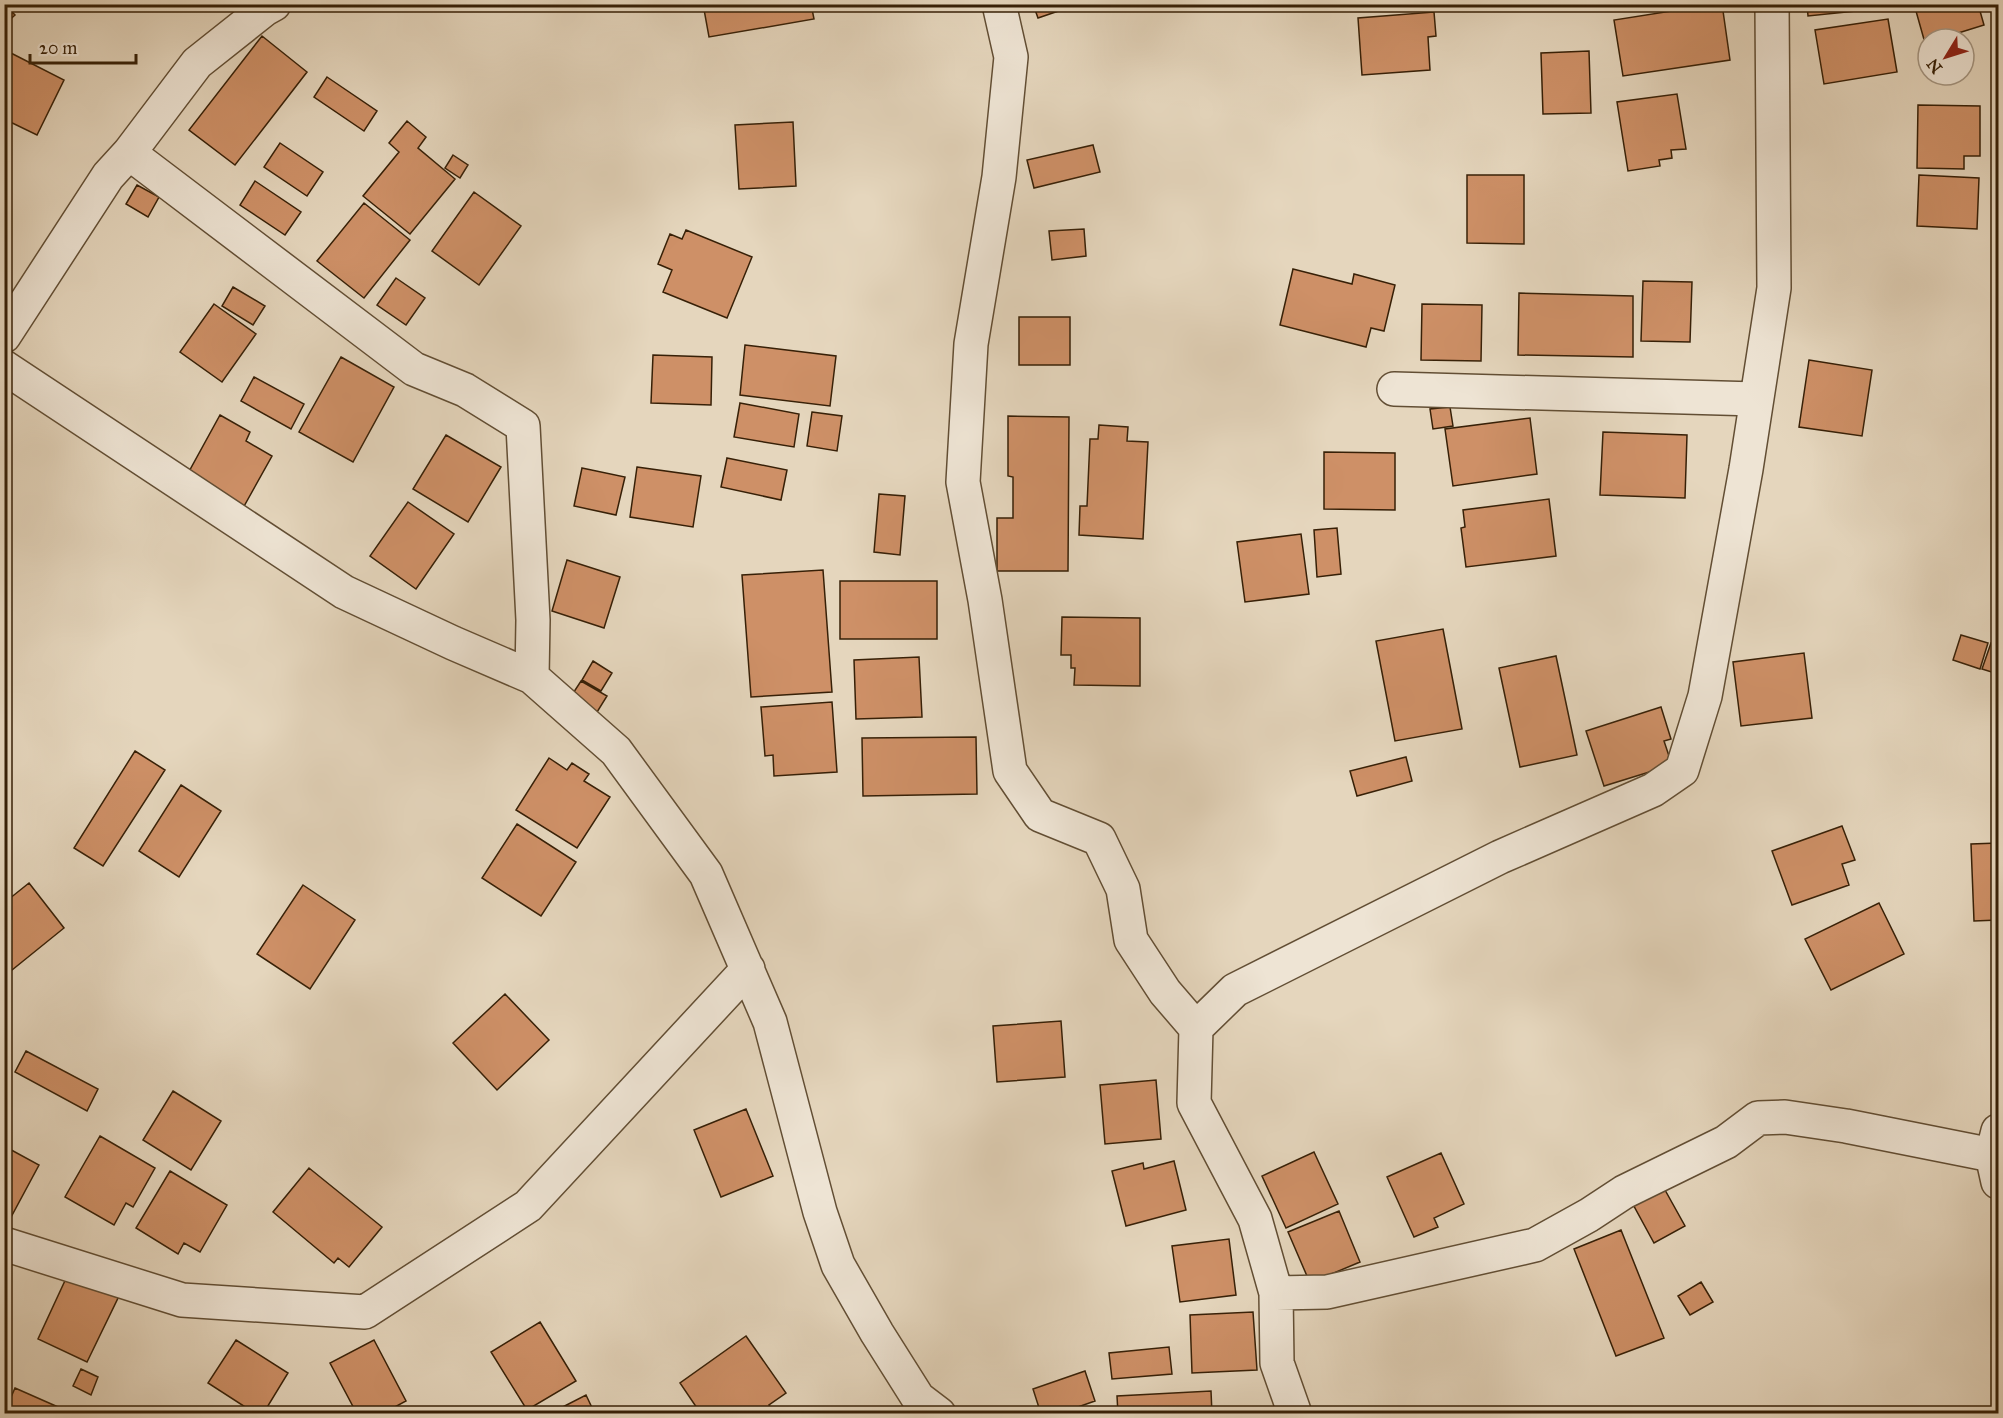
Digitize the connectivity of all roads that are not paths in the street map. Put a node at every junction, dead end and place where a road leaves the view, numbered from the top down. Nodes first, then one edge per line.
1 (274, 4) edge
2 (999, 4) edge
3 (1772, 4) edge
4 (129, 153) junction
5 (4, 336) edge
6 (4, 367) edge
7 (1394, 389) dead end
8 (1756, 399) junction
9 (532, 677) junction
10 (748, 969) junction
11 (1196, 1028) junction
12 (1996, 1156) edge
13 (4, 1244) edge
14 (1276, 1293) junction
15 (939, 1413) edge
16 (1295, 1413) edge

1 - 4 street
2 - 11 street
3 - 8 street
4 - 5 street
4 - 9 street
6 - 9 street
7 - 8 street
8 - 11 street
9 - 10 street
10 - 13 street
10 - 15 street
11 - 14 street
12 - 14 street
14 - 16 street

